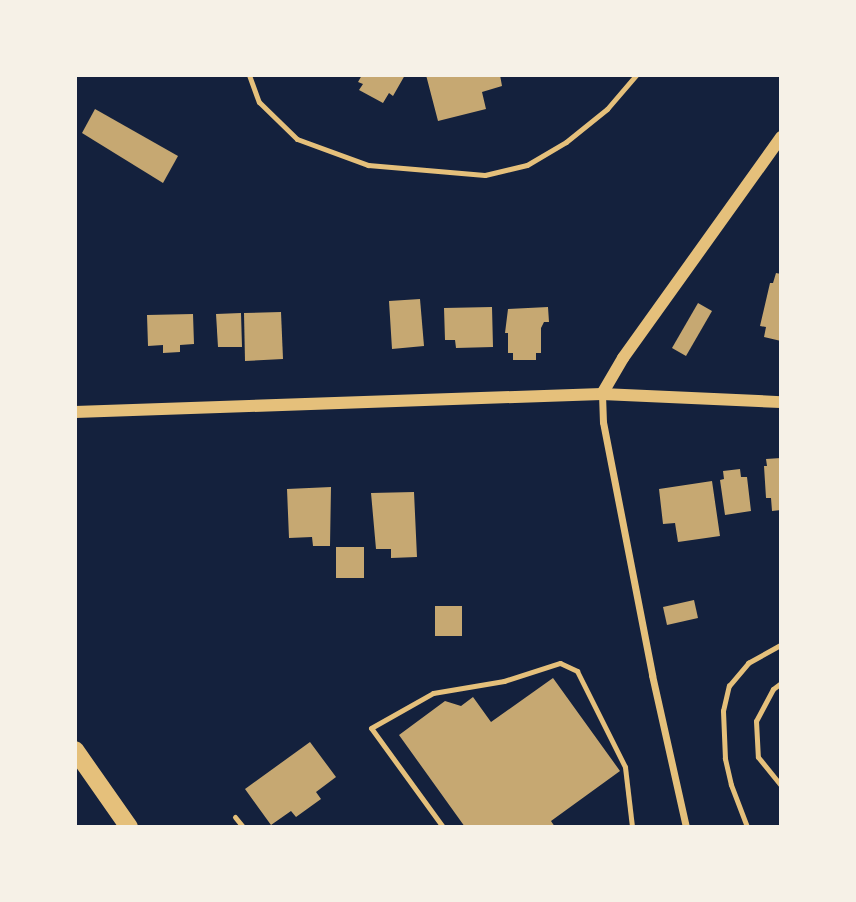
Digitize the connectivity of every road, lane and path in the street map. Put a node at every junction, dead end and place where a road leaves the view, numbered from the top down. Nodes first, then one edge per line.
1 (248, 75) edge
2 (636, 75) edge
3 (781, 137) edge
4 (602, 394) junction
5 (781, 402) edge
6 (75, 412) edge
7 (781, 645) edge
8 (781, 683) edge
9 (75, 750) edge
10 (781, 785) edge
11 (236, 817) dead end
12 (129, 827) edge
13 (243, 827) edge
14 (443, 827) edge
15 (632, 827) edge
16 (686, 827) edge
17 (747, 827) edge

1 - 2 lane
3 - 4 street
4 - 5 street
4 - 6 street
4 - 16 street
7 - 17 path
8 - 10 lane
9 - 12 highway
11 - 13 lane
14 - 15 lane

